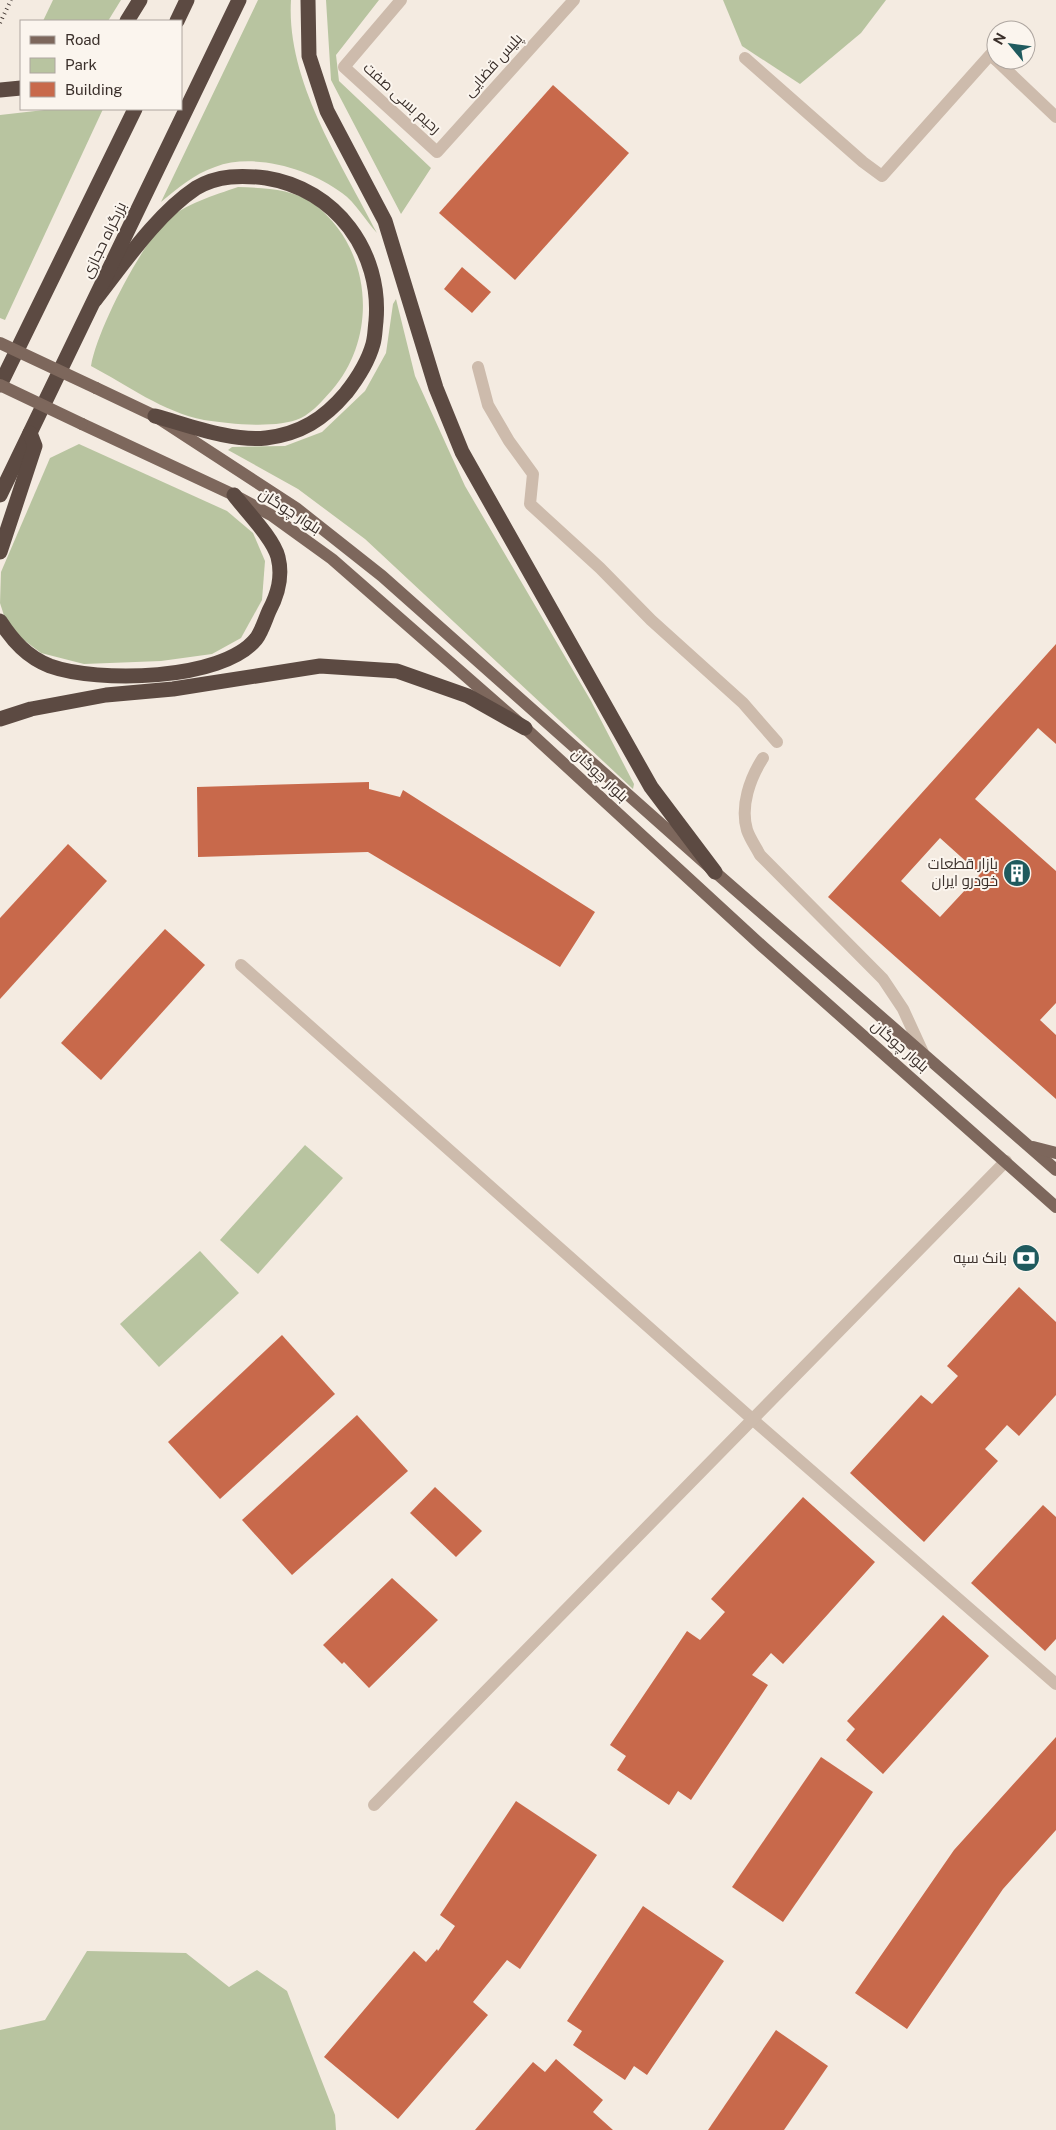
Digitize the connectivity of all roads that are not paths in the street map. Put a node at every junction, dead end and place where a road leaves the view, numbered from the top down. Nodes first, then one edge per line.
1 (140, 0) edge
2 (187, 0) edge
3 (239, 0) edge
4 (308, 0) edge
5 (401, 0) edge
6 (574, 0) edge
7 (128, 20) edge
8 (177, 20) edge
9 (745, 58) dead end
10 (986, 60) edge
11 (1007, 70) edge
12 (20, 88) edge
13 (0, 90) edge
14 (135, 110) edge
15 (1056, 117) edge
16 (437, 152) joint
17 (95, 300) junction
18 (0, 343) edge
19 (478, 367) dead end
20 (0, 385) edge
21 (155, 416) junction
22 (30, 433) junction
23 (0, 495) edge
24 (234, 495) junction
25 (0, 552) edge
26 (0, 621) edge
27 (0, 719) edge
28 (526, 728) junction
29 (777, 742) dead end
30 (763, 758) dead end
31 (715, 872) junction
32 (241, 965) dead end
33 (925, 1057) junction
34 (1031, 1147) junction
35 (1056, 1153) edge
36 (1006, 1161) junction
37 (1056, 1170) edge
38 (1056, 1207) edge
39 (751, 1418) junction
40 (1056, 1684) edge
41 (374, 1805) dead end

1 - 7 highway
2 - 8 highway
3 - 17 highway, بزرگراه حجازی
4 - 31 highway
5 - 16 street, رحیم بسی صفت
6 - 16 street, پلیس قضایی
9 - 10 street
11 - 15 street
12 - 13 highway
14 - 20 highway, بزرگراه حجازی
17 - 21 highway
17 - 22 highway, بزرگراه حجازی
18 - 21 main road, بلوار چوگان, bridge
19 - 29 street
20 - 24 main road, بلوار چوگان, bridge
21 - 31 main road, بلوار چوگان
22 - 23 highway, بزرگراه حجازی
22 - 25 highway
24 - 26 highway
24 - 28 main road, بلوار چوگان
27 - 28 highway
28 - 36 main road, بلوار چوگان
30 - 33 street
31 - 33 main road, بلوار چوگان
32 - 39 street
33 - 34 main road, بلوار چوگان
34 - 35 main road
34 - 37 main road, بلوار چوگان
36 - 38 main road, بلوار چوگان
36 - 39 street
39 - 40 street
39 - 41 street

